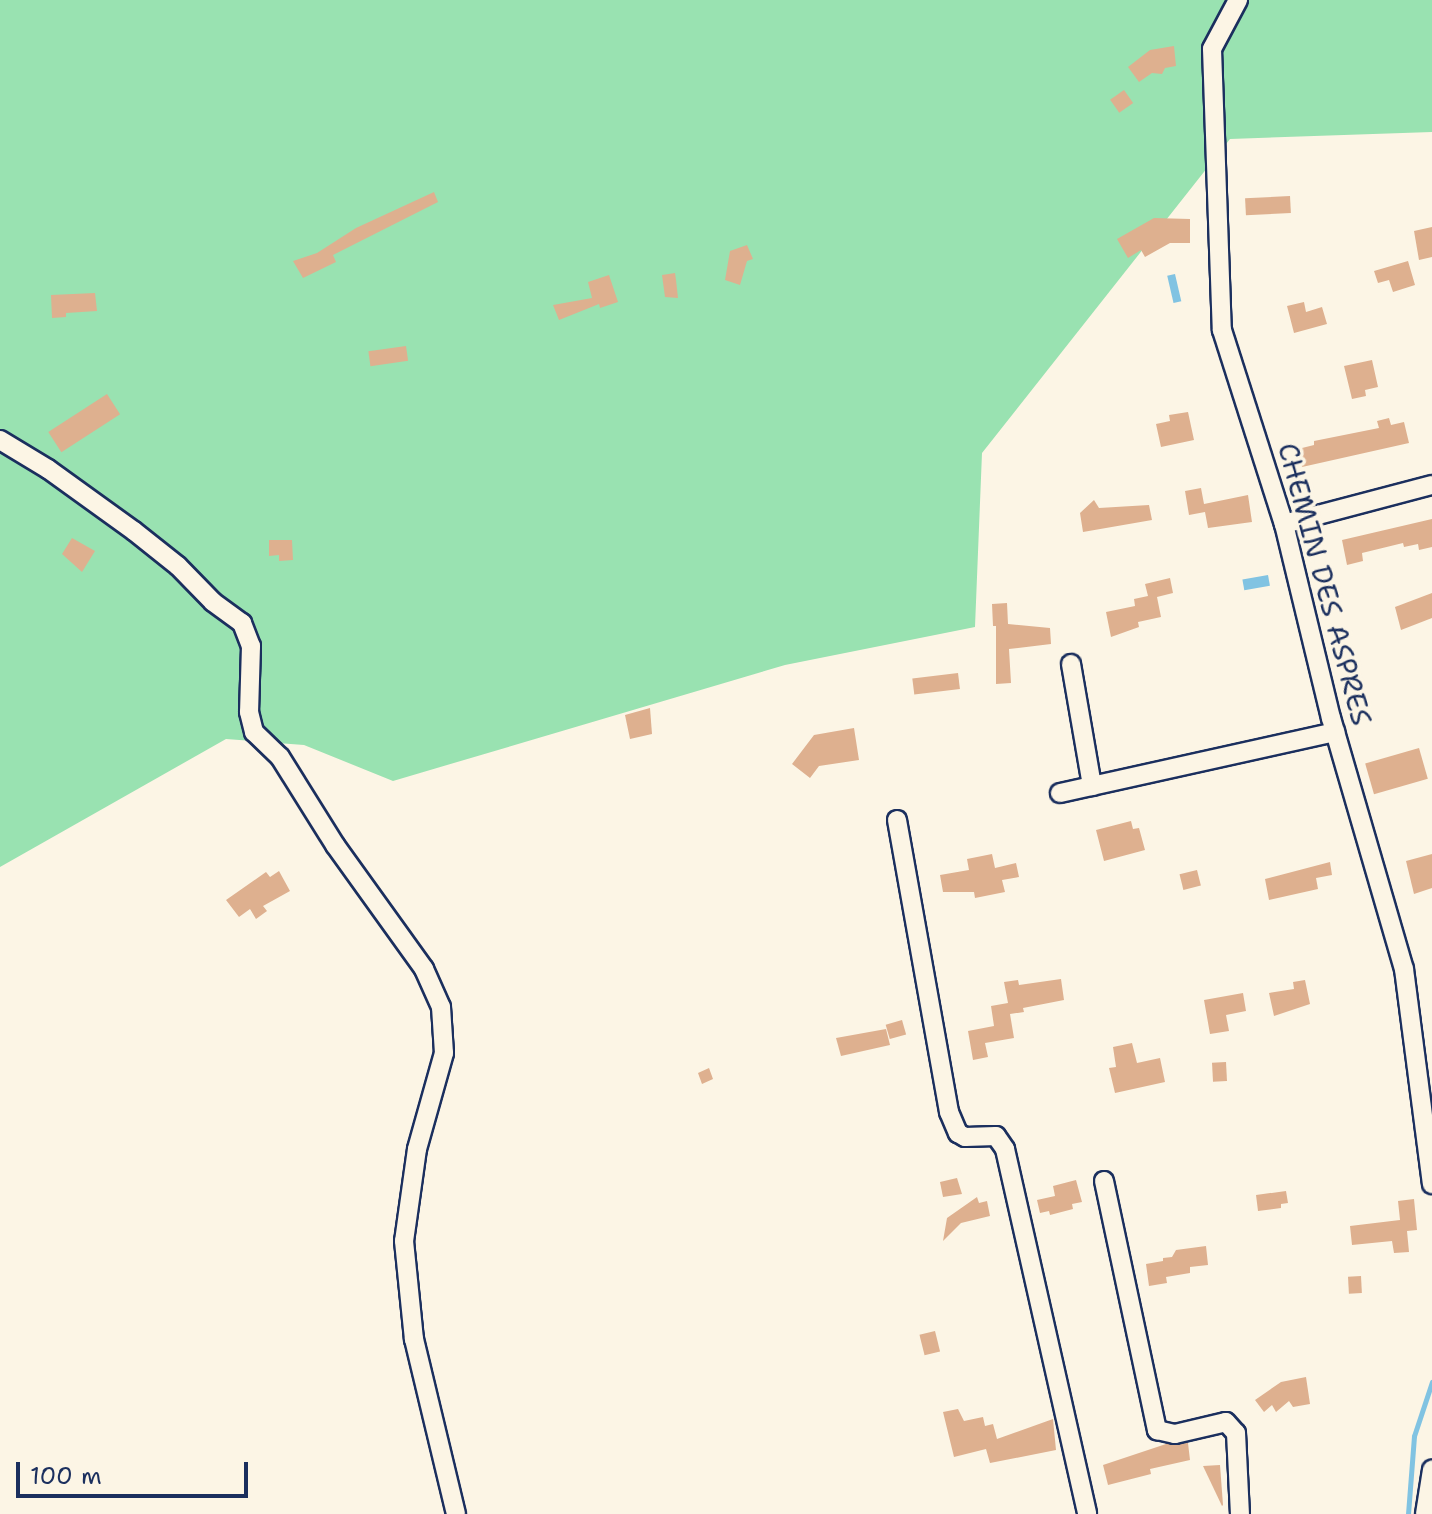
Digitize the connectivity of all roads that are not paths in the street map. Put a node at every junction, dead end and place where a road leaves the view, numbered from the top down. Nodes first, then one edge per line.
1 (1238, 0) edge
2 (0, 440) edge
3 (1432, 485) edge
4 (1284, 524) junction
5 (1071, 664) dead end
6 (1335, 732) junction
7 (1092, 786) junction
8 (1060, 793) dead end
9 (897, 820) dead end
10 (1104, 1181) dead end
11 (1432, 1184) edge
12 (1432, 1470) edge
13 (456, 1514) edge
14 (1087, 1514) edge
15 (1240, 1514) edge
16 (1425, 1514) edge

1 - 4 street, CHEMIN DES ASPRES
2 - 13 street
3 - 4 street
4 - 6 street, CHEMIN DES ASPRES
5 - 7 street
6 - 7 street
6 - 11 street, CHEMIN DES ASPRES
7 - 8 street
9 - 14 street
10 - 15 street
12 - 16 street

